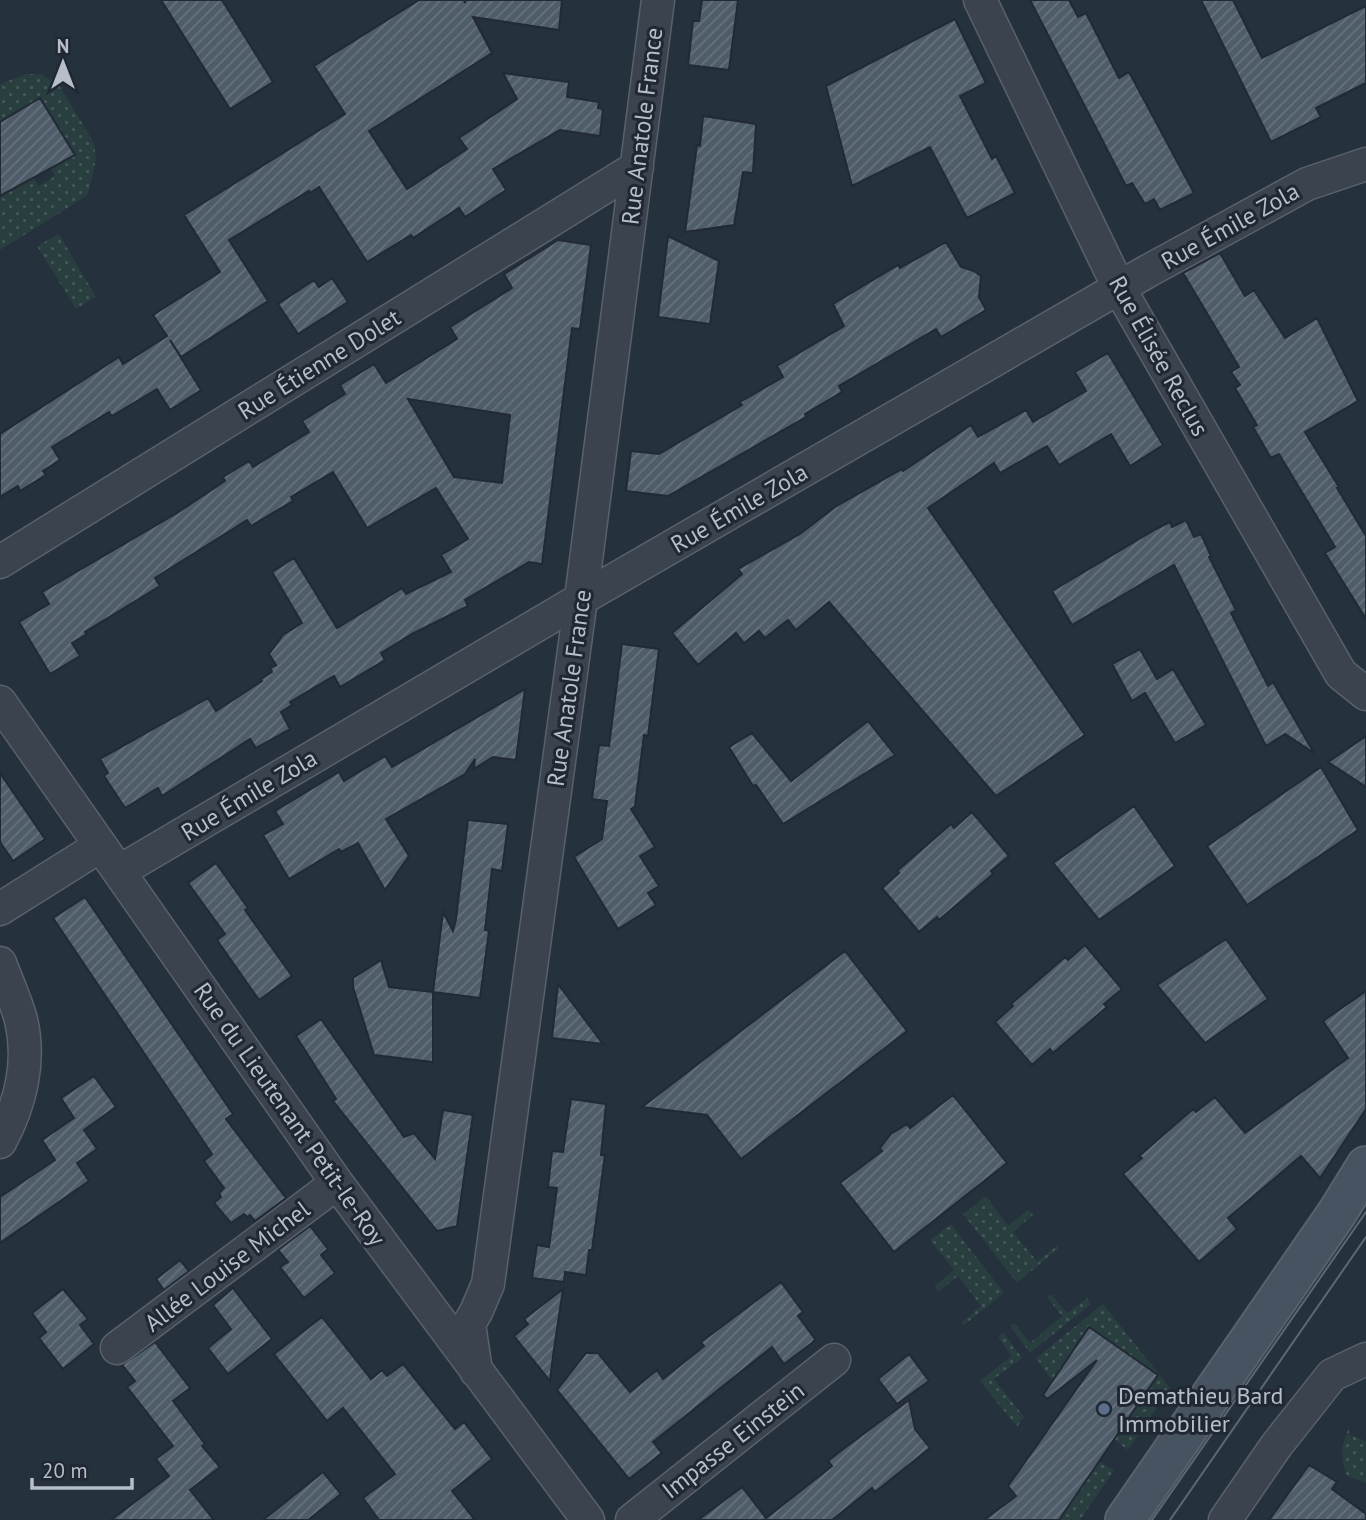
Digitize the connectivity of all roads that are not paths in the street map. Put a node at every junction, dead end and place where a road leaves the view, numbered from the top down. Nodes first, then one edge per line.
1 (658, 0) edge
2 (980, 0) edge
3 (1366, 164) edge
4 (637, 167) junction
5 (1119, 288) junction
6 (0, 562) edge
7 (581, 599) junction
8 (1366, 694) edge
9 (0, 702) edge
10 (100, 846) junction
11 (120, 871) junction
12 (0, 909) edge
13 (0, 963) edge
14 (0, 1142) edge
15 (1366, 1166) edge
16 (337, 1183) junction
17 (117, 1348) dead end
18 (1366, 1359) edge
19 (834, 1360) dead end
20 (476, 1371) junction
21 (588, 1520) edge
22 (632, 1520) edge
23 (1125, 1520) edge
24 (1225, 1520) edge

1 - 4 street, Rue Anatole France
2 - 5 street, Rue Élisée Reclus
3 - 5 street, Rue Émile Zola
4 - 6 street, Rue Étienne Dolet
4 - 7 street, Rue Anatole France
5 - 7 street, Rue Émile Zola
5 - 8 street, Rue Élisée Reclus
7 - 11 street, Rue Émile Zola
7 - 20 street, Rue Anatole France
9 - 10 street, Rue du Lieutenant Petit-le-Roy
10 - 11 street, Rue du Lieutenant Petit-le-Roy
10 - 12 street
11 - 16 street, Rue du Lieutenant Petit-le-Roy
13 - 14 street
15 - 23 main road
16 - 17 street, Allée Louise Michel
16 - 20 street, Rue du Lieutenant Petit-le-Roy
18 - 24 street
19 - 22 street, Impasse Einstein
20 - 21 street, Rue du Lieutenant Petit-le-Roy

